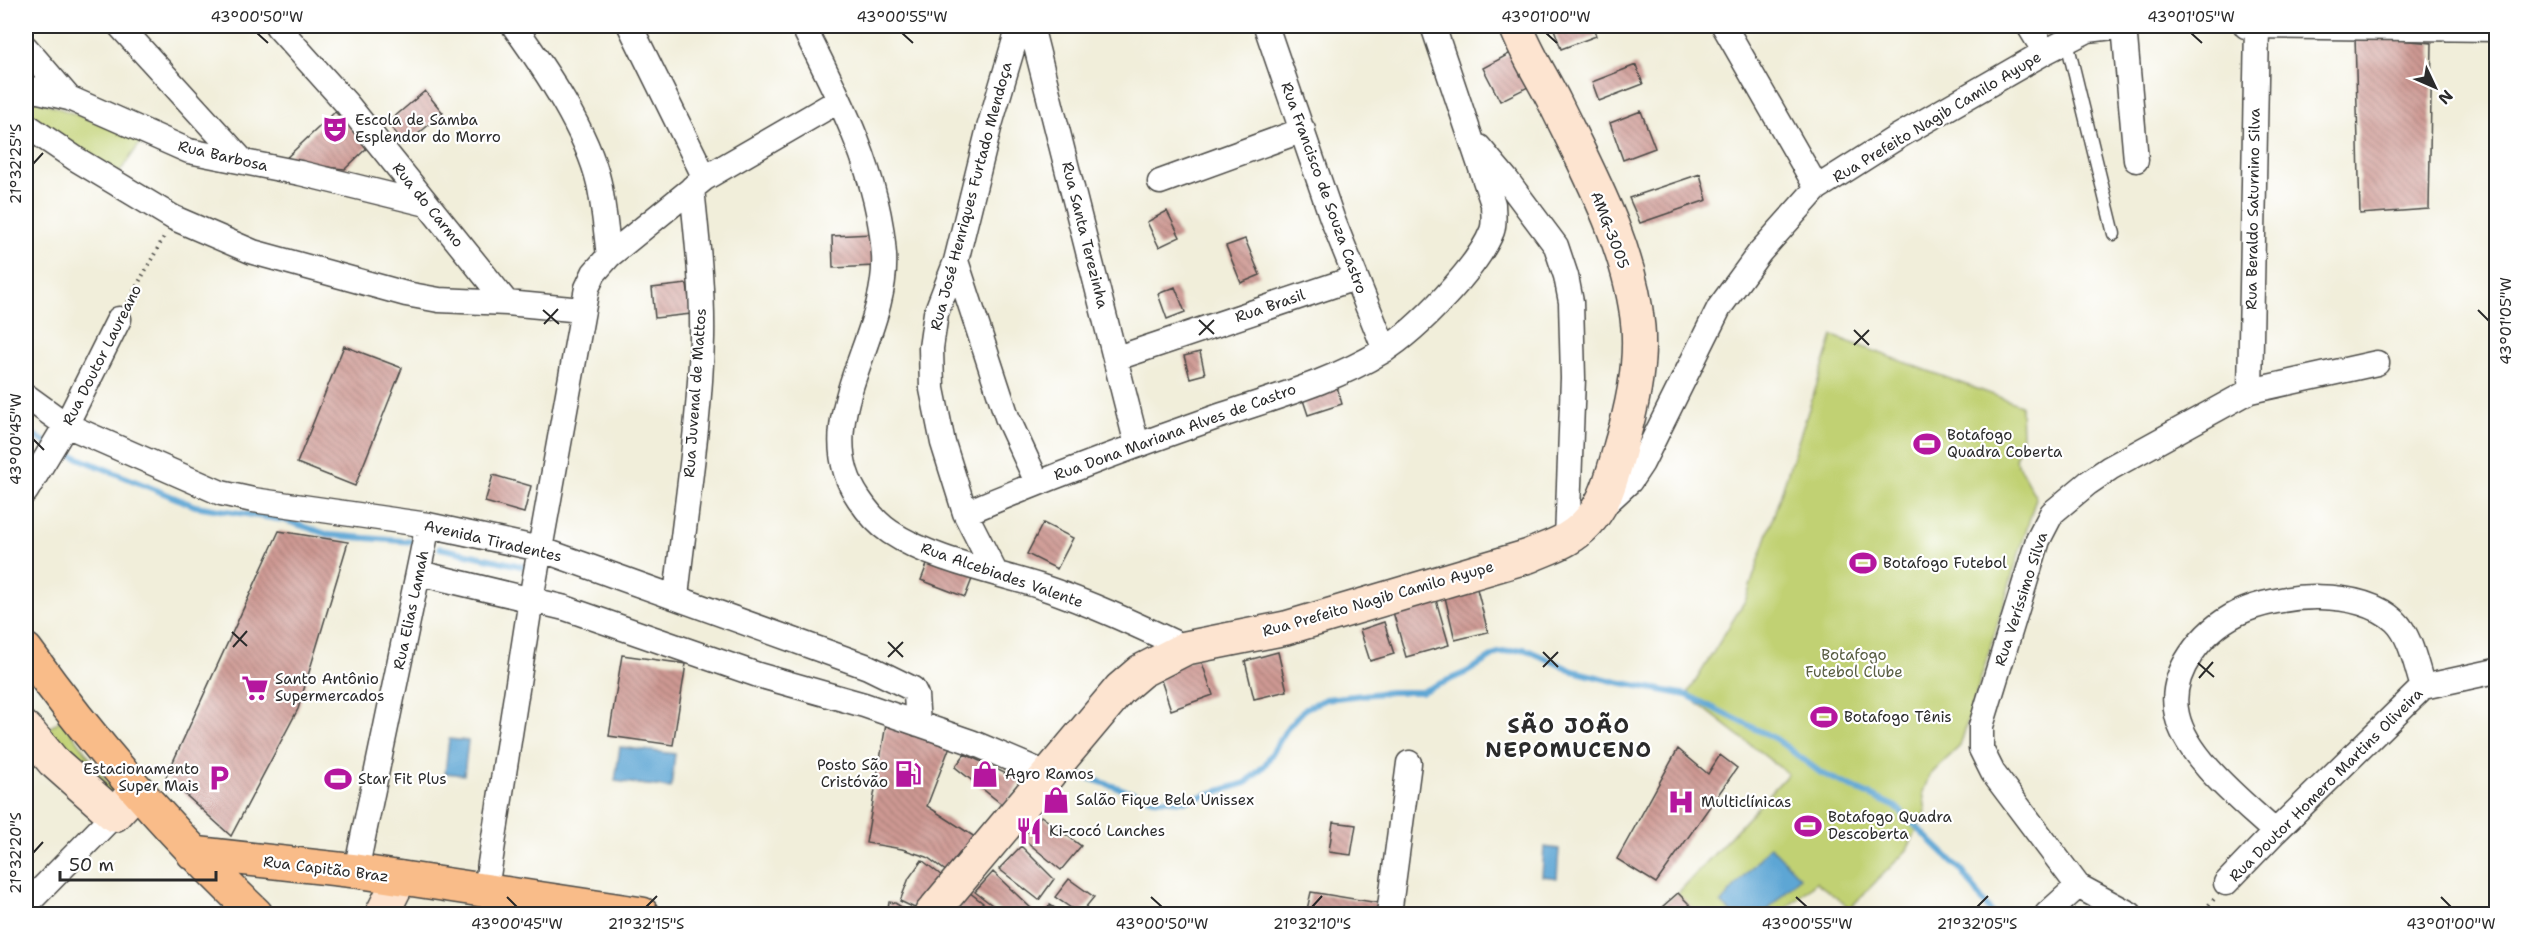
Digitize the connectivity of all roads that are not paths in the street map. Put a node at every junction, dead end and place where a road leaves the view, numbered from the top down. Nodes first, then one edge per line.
1 (120, 26) edge
2 (277, 26) edge
3 (514, 26) edge
4 (630, 26) edge
5 (803, 26) edge
6 (1019, 26) edge
7 (1031, 26) edge
8 (1266, 26) edge
9 (1433, 26) edge
10 (1724, 26) edge
11 (2029, 26) edge
12 (2123, 26) edge
13 (2251, 26) edge
14 (2454, 26) edge
15 (2496, 29) edge
16 (1514, 32) edge
17 (2067, 42) junction
18 (26, 48) edge
19 (2045, 52) junction
20 (26, 88) edge
21 (69, 98) junction
22 (838, 101) junction
23 (26, 125) edge
24 (1303, 130) junction
25 (1472, 138) junction
26 (242, 160) junction
27 (2136, 160) dead end
28 (1160, 182) dead end
29 (698, 183) junction
30 (1816, 188) junction
31 (427, 204) junction
32 (2114, 234) dead end
33 (609, 256) junction
34 (956, 261) junction
35 (1355, 278) junction
36 (507, 303) junction
37 (582, 310) junction
38 (119, 319) road end
39 (1385, 350) junction
40 (1117, 358) junction
41 (2378, 363) dead end
42 (2250, 391) junction
43 (26, 396) edge
44 (66, 425) junction
45 (1137, 445) junction
46 (1037, 482) junction
47 (26, 491) edge
48 (1599, 510) junction
49 (965, 513) junction
50 (428, 525) junction
51 (1567, 539) junction
52 (540, 549) junction
53 (995, 572) junction
54 (418, 573) junction
55 (676, 597) junction
56 (531, 599) junction
57 (1186, 648) junction
58 (26, 650) edge
59 (2493, 676) edge
60 (2423, 687) junction
61 (918, 724) junction
62 (26, 729) edge
63 (1409, 763) dead end
64 (1049, 775) junction
65 (137, 790) junction
66 (114, 815) junction
67 (2275, 832) junction
68 (193, 853) junction
69 (356, 871) junction
70 (400, 878) junction
71 (2226, 883) dead end
72 (2079, 886) junction
73 (486, 889) junction
74 (26, 905) edge
75 (256, 915) edge
76 (382, 915) edge
77 (642, 915) edge
78 (931, 915) edge
79 (1389, 915) edge
80 (2047, 915) edge
81 (2130, 915) edge

1 - 26 street
2 - 31 street, Rua do Carmo
3 - 33 street
4 - 29 street
5 - 22 street, Rua Alcebiades Valente
6 - 34 street, Rua José Henriques Furtado Mendoça
7 - 40 street, Rua Santa Terezinha
8 - 24 street, Rua Francisco de Souza Castro
9 - 25 street, Rua Dona Mariana Alves de Castro
10 - 30 street
11 - 19 street
12 - 17 street, Rua Prefeito Nagib Camilo Ayupe
12 - 27 street
13 - 14 street
13 - 42 street, Rua Beraldo Saturnino Silva
14 - 15 street
16 - 48 main road, AMG-3005
17 - 19 street, Rua Prefeito Nagib Camilo Ayupe
17 - 32 lane
18 - 21 street
19 - 30 street, Rua Prefeito Nagib Camilo Ayupe
20 - 21 street, Rua Barbosa
21 - 26 street, Rua Barbosa
22 - 29 street
22 - 53 street, Rua Alcebiades Valente
23 - 36 street
24 - 28 street
24 - 35 street, Rua Francisco de Souza Castro
25 - 39 street, Rua Dona Mariana Alves de Castro
25 - 51 street
26 - 31 street, Rua Barbosa
29 - 33 street
29 - 55 street, Rua Juvenal de Mattos
30 - 48 street, Rua Prefeito Nagib Camilo Ayupe
31 - 36 street, Rua do Carmo
33 - 37 street
34 - 46 street
34 - 49 street, Rua José Henriques Furtado Mendoça
35 - 39 street, Rua Francisco de Souza Castro
35 - 40 street, Rua Brasil
36 - 37 street
37 - 52 street
38 - 44 street, Rua Doutor Laureano
39 - 45 street, Rua Dona Mariana Alves de Castro
40 - 45 street, Rua Santa Terezinha
41 - 42 street, Rua Veríssimo Silva
42 - 72 street, Rua Veríssimo Silva
43 - 44 street, Avenida Tiradentes
44 - 47 street, Rua Doutor Laureano
44 - 50 street, Avenida Tiradentes
45 - 46 street, Rua Dona Mariana Alves de Castro
46 - 49 street, Rua Dona Mariana Alves de Castro
48 - 51 main road, AMG-3005
49 - 53 street, Rua José Henriques Furtado Mendoça
50 - 52 street, Avenida Tiradentes
50 - 54 street, Rua Elias Lamah
51 - 57 main road, Rua Prefeito Nagib Camilo Ayupe
52 - 55 street, Avenida Tiradentes
52 - 56 street
53 - 57 street, Rua Alcebiades Valente
54 - 56 street
54 - 69 street, Rua Elias Lamah
55 - 61 street, Avenida Tiradentes
56 - 61 street
56 - 73 street
57 - 64 main road, Rua Prefeito Nagib Camilo Ayupe
58 - 65 main road
59 - 60 street, Rua Doutor Homero Martins Oliveira
60 - 67 street, Rua Doutor Homero Martins Oliveira
60 - 67 street
61 - 64 street
62 - 66 main road
63 - 79 street
64 - 78 main road, Rua Prefeito Nagib Camilo Ayupe
65 - 66 main road
65 - 68 main road
66 - 74 street
67 - 71 street, Rua Doutor Homero Martins Oliveira
68 - 69 main road, Rua Capitão Braz
68 - 75 main road
69 - 70 main road, Rua Capitão Braz
70 - 73 main road, Rua Capitão Braz
70 - 76 main road
72 - 80 street
72 - 81 street, Rua Veríssimo Silva
73 - 77 main road, Rua Capitão Braz

